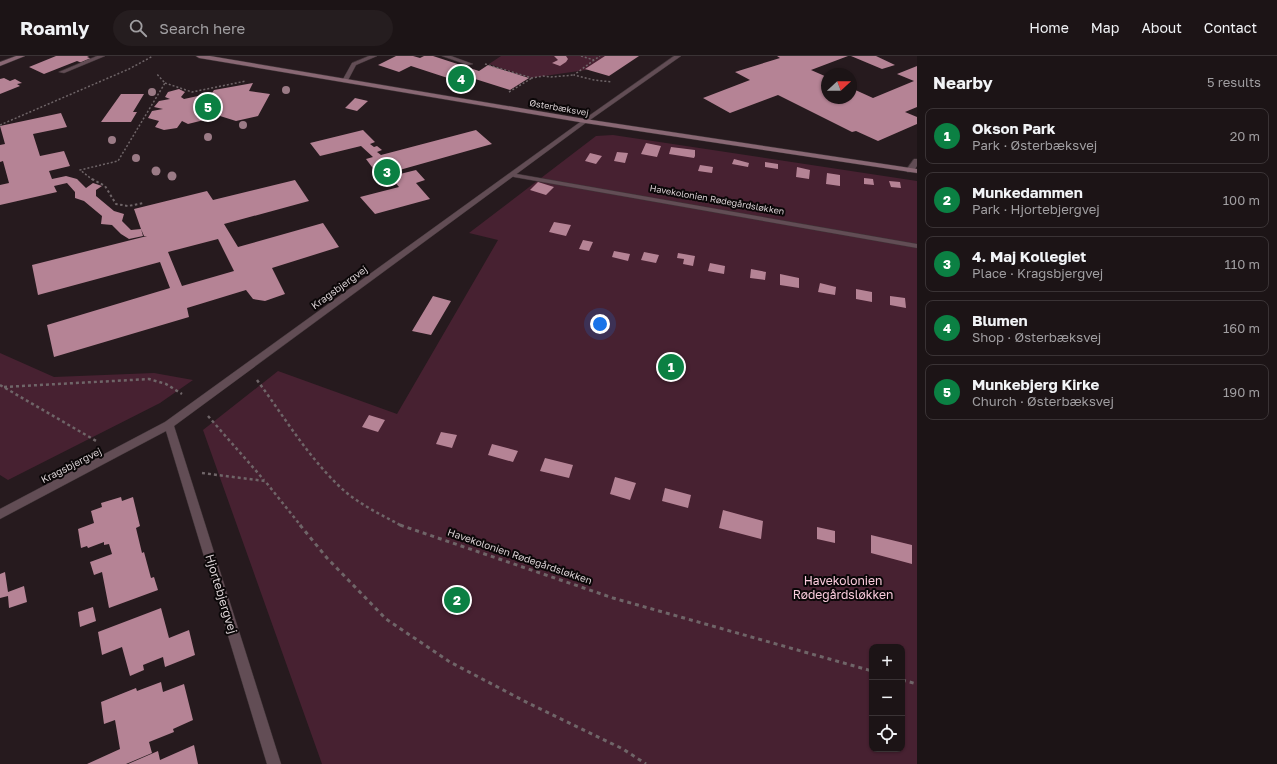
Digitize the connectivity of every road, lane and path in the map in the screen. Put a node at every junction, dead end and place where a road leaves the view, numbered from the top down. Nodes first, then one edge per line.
1 (22, 56) edge
2 (102, 56) edge
3 (153, 56) edge
4 (199, 56) edge
5 (374, 56) edge
6 (445, 56) edge
7 (581, 56) edge
8 (600, 56) edge
9 (678, 56) edge
10 (594, 60) junction
11 (0, 64) edge
12 (470, 64) joint
13 (266, 67) junction
14 (62, 72) dead end
15 (156, 73) dead end
16 (574, 74) junction
17 (344, 81) junction
18 (165, 83) junction
19 (638, 84) junction
20 (585, 121) junction
21 (0, 125) edge
22 (917, 161) edge
23 (914, 170) edge
24 (514, 175) junction
25 (144, 203) dead end
26 (917, 246) edge
27 (248, 367) junction
28 (0, 385) edge
29 (4, 386) junction
30 (197, 403) junction
31 (169, 425) junction
32 (118, 453) junction
33 (184, 470) junction
34 (265, 481) junction
35 (0, 514) edge
36 (869, 670) edge
37 (905, 681) edge
38 (917, 684) edge
39 (274, 764) edge
40 (646, 764) edge

1 - 11 street
2 - 14 street
3 - 21 path
4 - 13 street, Østerbæksvej
5 - 17 street
6 - 12 street
7 - 10 path
8 - 10 path
9 - 19 street, Kragsbjergvej
10 - 16 path
12 - 16 path
13 - 17 street, Østerbæksvej
13 - 18 path
15 - 18 path
16 - 19 path
17 - 20 street, Østerbæksvej
18 - 25 path
19 - 20 street, Kragsbjergvej
20 - 23 street, Østerbæksvej
20 - 24 street, Kragsbjergvej
22 - 23 street
24 - 26 street, Havekolonien Rødegårdsløkken
24 - 27 street, Kragsbjergvej
27 - 30 street, Kragsbjergvej
27 - 36 path, Havekolonien Rødegårdsløkken
28 - 29 path
29 - 30 path
29 - 32 path
30 - 31 street, Kragsbjergvej
30 - 34 path
31 - 32 street, Kragsbjergvej
31 - 33 street, Hjortebjergvej
32 - 35 street, Kragsbjergvej
33 - 34 path
33 - 39 street, Hjortebjergvej
34 - 40 path
37 - 38 path

